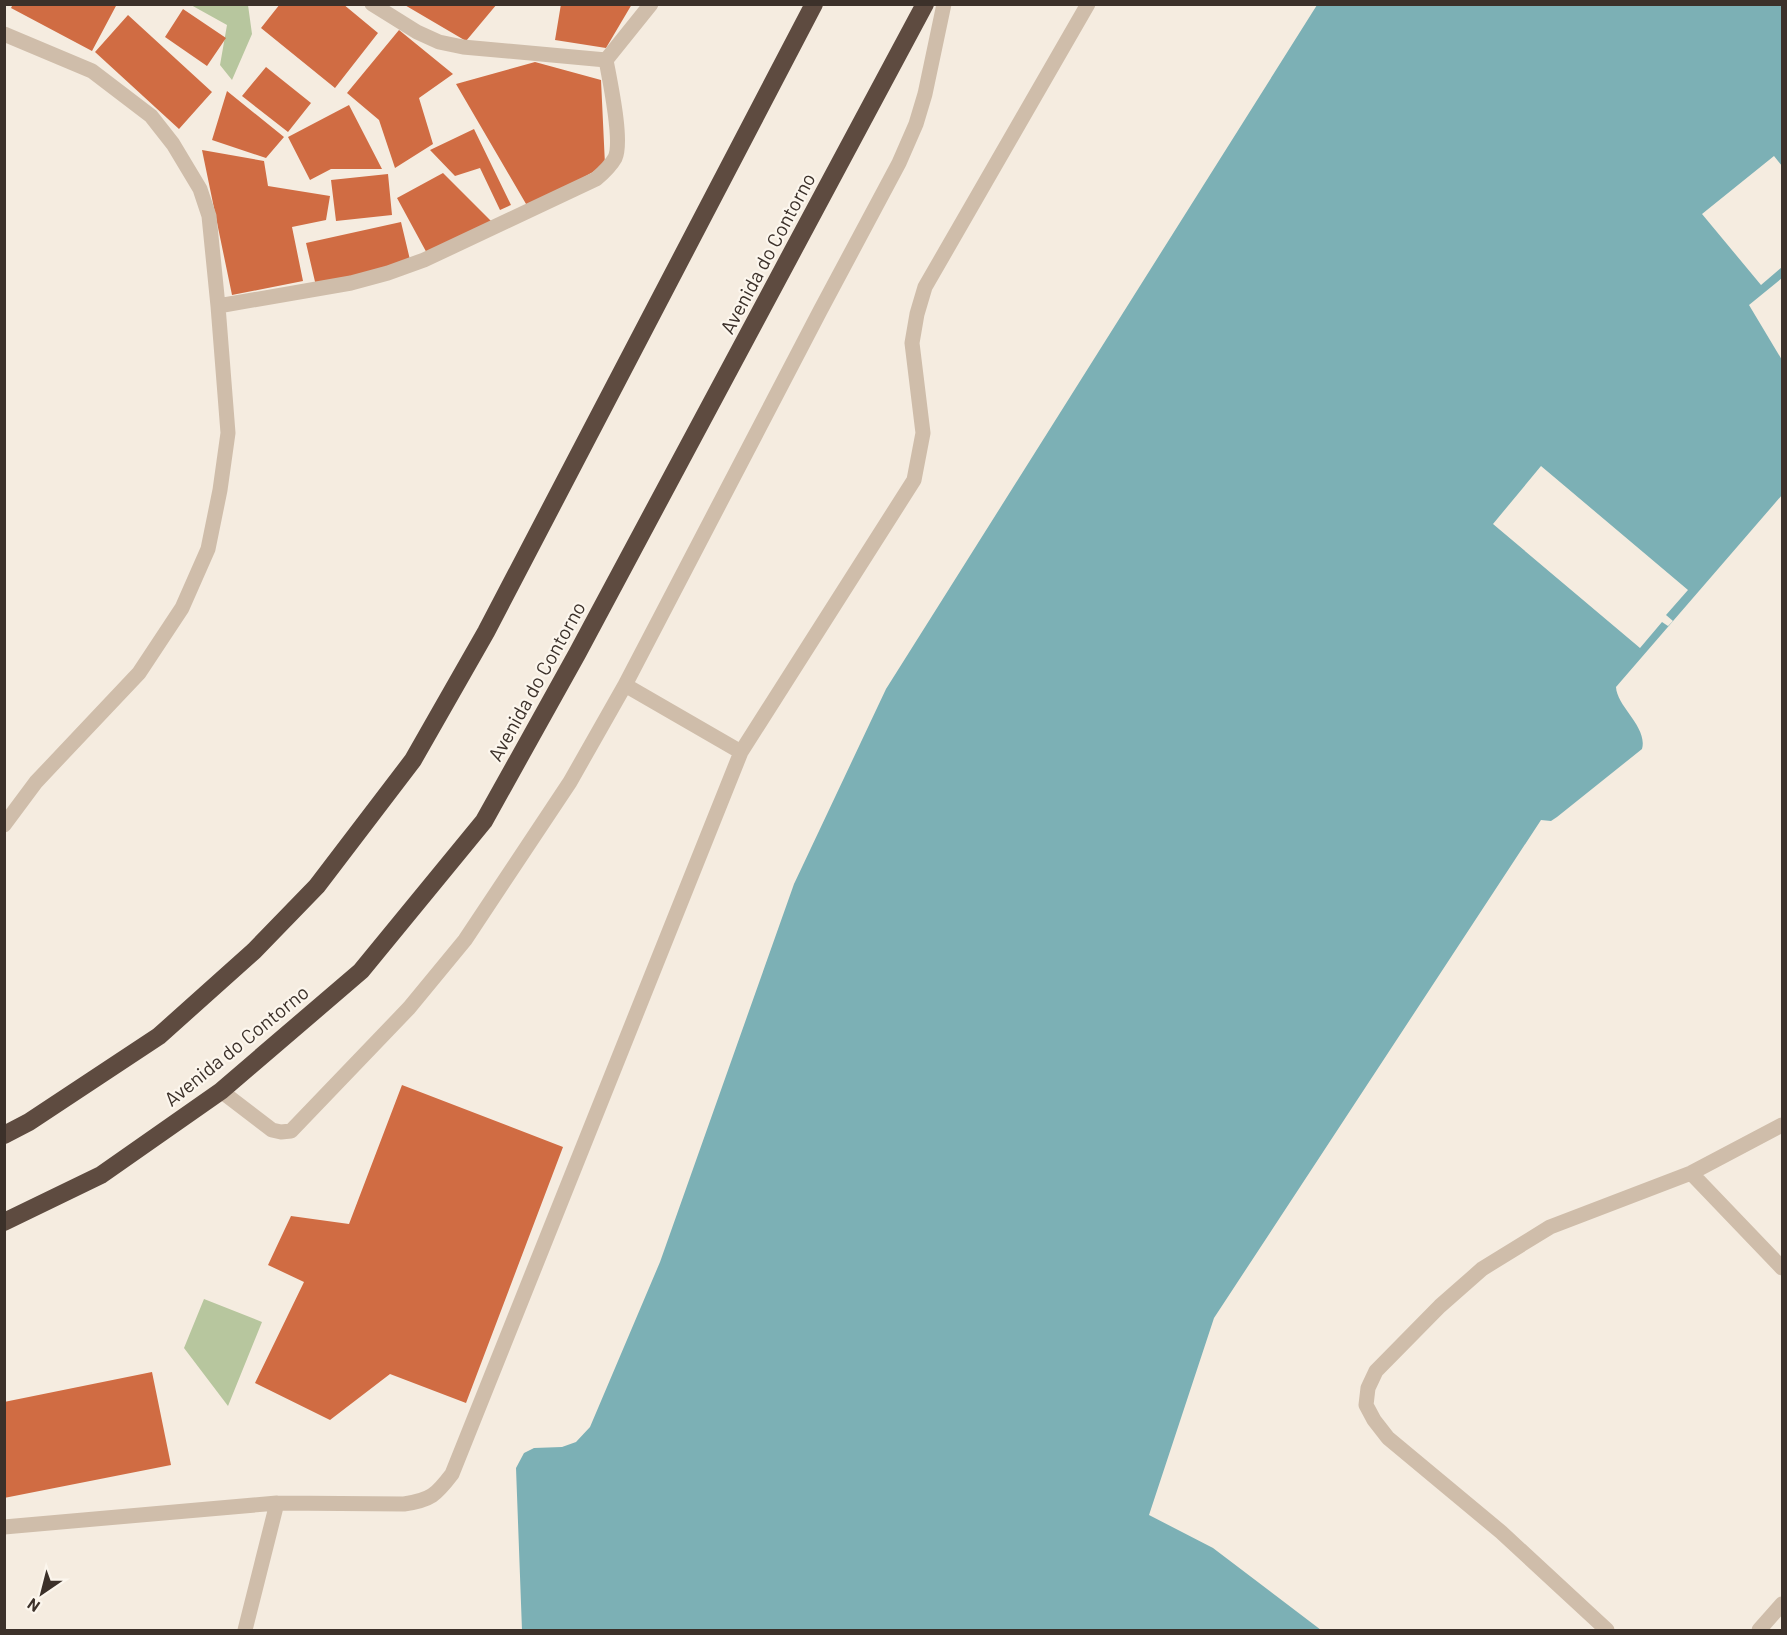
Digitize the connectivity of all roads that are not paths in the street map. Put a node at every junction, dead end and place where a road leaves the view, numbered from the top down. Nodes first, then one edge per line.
1 (372, 4) edge
2 (651, 4) edge
3 (814, 4) edge
4 (925, 4) edge
5 (944, 4) edge
6 (1088, 4) edge
7 (4, 34) edge
8 (606, 60) junction
9 (218, 306) junction
10 (625, 685) junction
11 (741, 752) junction
12 (4, 825) edge
13 (221, 1091) junction
14 (1782, 1125) edge
15 (4, 1135) edge
16 (1691, 1173) junction
17 (7, 1221) edge
18 (1782, 1268) edge
19 (277, 1503) junction
20 (4, 1527) edge
21 (1782, 1604) edge
22 (245, 1630) edge
23 (1607, 1630) edge
24 (1759, 1630) edge

1 - 8 street
2 - 8 street
3 - 15 highway
4 - 13 highway, Avenida do Contorno
5 - 10 street
6 - 11 street
7 - 9 street
8 - 9 street
9 - 12 street
10 - 11 street
10 - 13 street
11 - 19 street
13 - 17 highway, Avenida do Contorno
14 - 16 street
16 - 18 street
16 - 23 street
19 - 20 street
19 - 22 street
21 - 24 street

